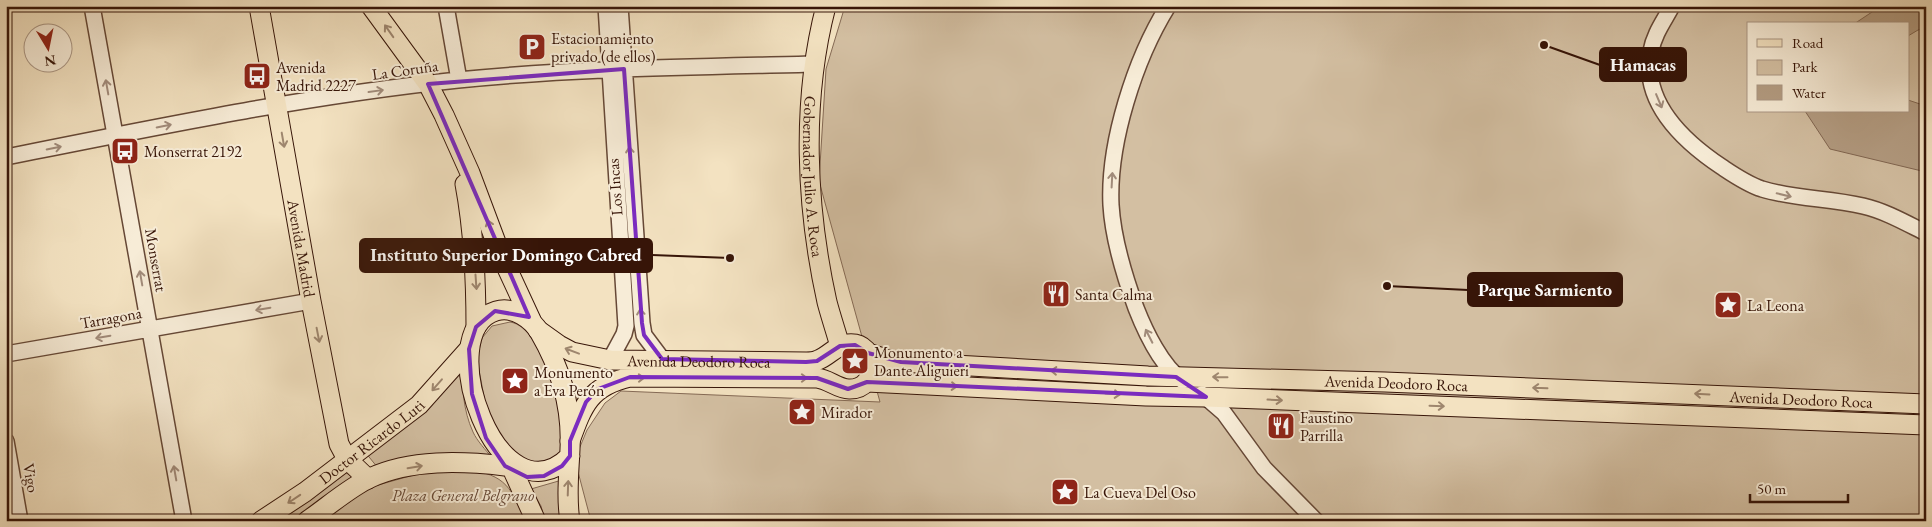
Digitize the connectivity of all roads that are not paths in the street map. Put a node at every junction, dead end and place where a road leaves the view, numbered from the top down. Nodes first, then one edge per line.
1 (92, 6) edge
2 (259, 6) edge
3 (371, 6) edge
4 (446, 6) edge
5 (606, 6) edge
6 (620, 6) edge
7 (826, 6) edge
8 (1168, 6) edge
9 (1672, 6) edge
10 (814, 64) junction
11 (617, 69) junction
12 (459, 80) junction
13 (428, 84) junction
14 (277, 105) junction
15 (116, 135) junction
16 (458, 147) junction
17 (6, 157) edge
18 (1926, 233) edge
19 (311, 301) junction
20 (535, 325) junction
21 (476, 328) junction
22 (150, 329) junction
23 (469, 349) junction
24 (836, 349) junction
25 (868, 353) junction
26 (6, 354) edge
27 (662, 359) junction
28 (610, 360) junction
29 (1176, 377) junction
30 (867, 382) junction
31 (836, 384) junction
32 (1206, 397) junction
33 (1926, 404) edge
34 (1926, 425) edge
35 (6, 441) edge
36 (570, 448) junction
37 (347, 459) junction
38 (510, 469) junction
39 (368, 479) junction
40 (20, 521) edge
41 (184, 521) edge
42 (261, 521) edge
43 (307, 521) edge
44 (536, 521) edge
45 (570, 521) edge
46 (1316, 521) edge

15 -> 1 street, Monserrat
2 - 14 main road, Avenida Madrid
13 -> 3 main road
4 - 12 street
5 - 11 street, Los Incas
6 - 11 street, Los Incas
7 - 10 main road, Gobernador Julio A. Roca
29 -> 8 street
9 -> 18 street
10 - 11 street, La Coruña
10 - 24 main road, Gobernador Julio A. Roca
11 - 12 street, La Coruña
27 -> 11 street, Los Incas
11 - 28 street, Los Incas
12 - 13 street, La Coruña
14 -> 13 street, La Coruña
13 - 16 main road
15 -> 14 street, La Coruña
14 -> 19 main road, Avenida Madrid
17 -> 15 street, La Coruña
22 -> 15 street, Monserrat
20 -> 16 main road
16 -> 21 main road
19 -> 22 street, Tarragona
19 -> 37 main road, Avenida Madrid
20 - 21 main road, Avenida Deodoro Roca
28 -> 20 main road, Avenida Deodoro Roca
20 - 36 main road
21 - 23 main road
22 -> 26 street, Tarragona
41 -> 22 street, Monserrat
23 -> 37 main road, Doctor Ricardo Luti
23 - 38 main road
24 - 25 main road, Avenida Deodoro Roca
24 - 27 main road, Avenida Deodoro Roca
24 - 31 main road
29 -> 25 main road, Avenida Deodoro Roca
25 - 30 main road
27 - 28 main road, Avenida Deodoro Roca
29 - 32 street
33 -> 29 main road, Avenida Deodoro Roca
30 - 31 main road, Avenida Deodoro Roca
30 -> 32 main road, Avenida Deodoro Roca
36 -> 31 main road, Avenida Deodoro Roca
32 -> 34 main road, Avenida Deodoro Roca
32 - 46 street
35 - 40 street, Vigo
36 - 38 main road, Doctor Ricardo Luti
45 -> 36 main road
37 - 39 main road, Avenida Madrid
37 -> 42 main road, Doctor Ricardo Luti
39 -> 38 main road, Doctor Ricardo Luti
38 - 44 main road
39 - 43 main road, Doctor Ricardo Luti

